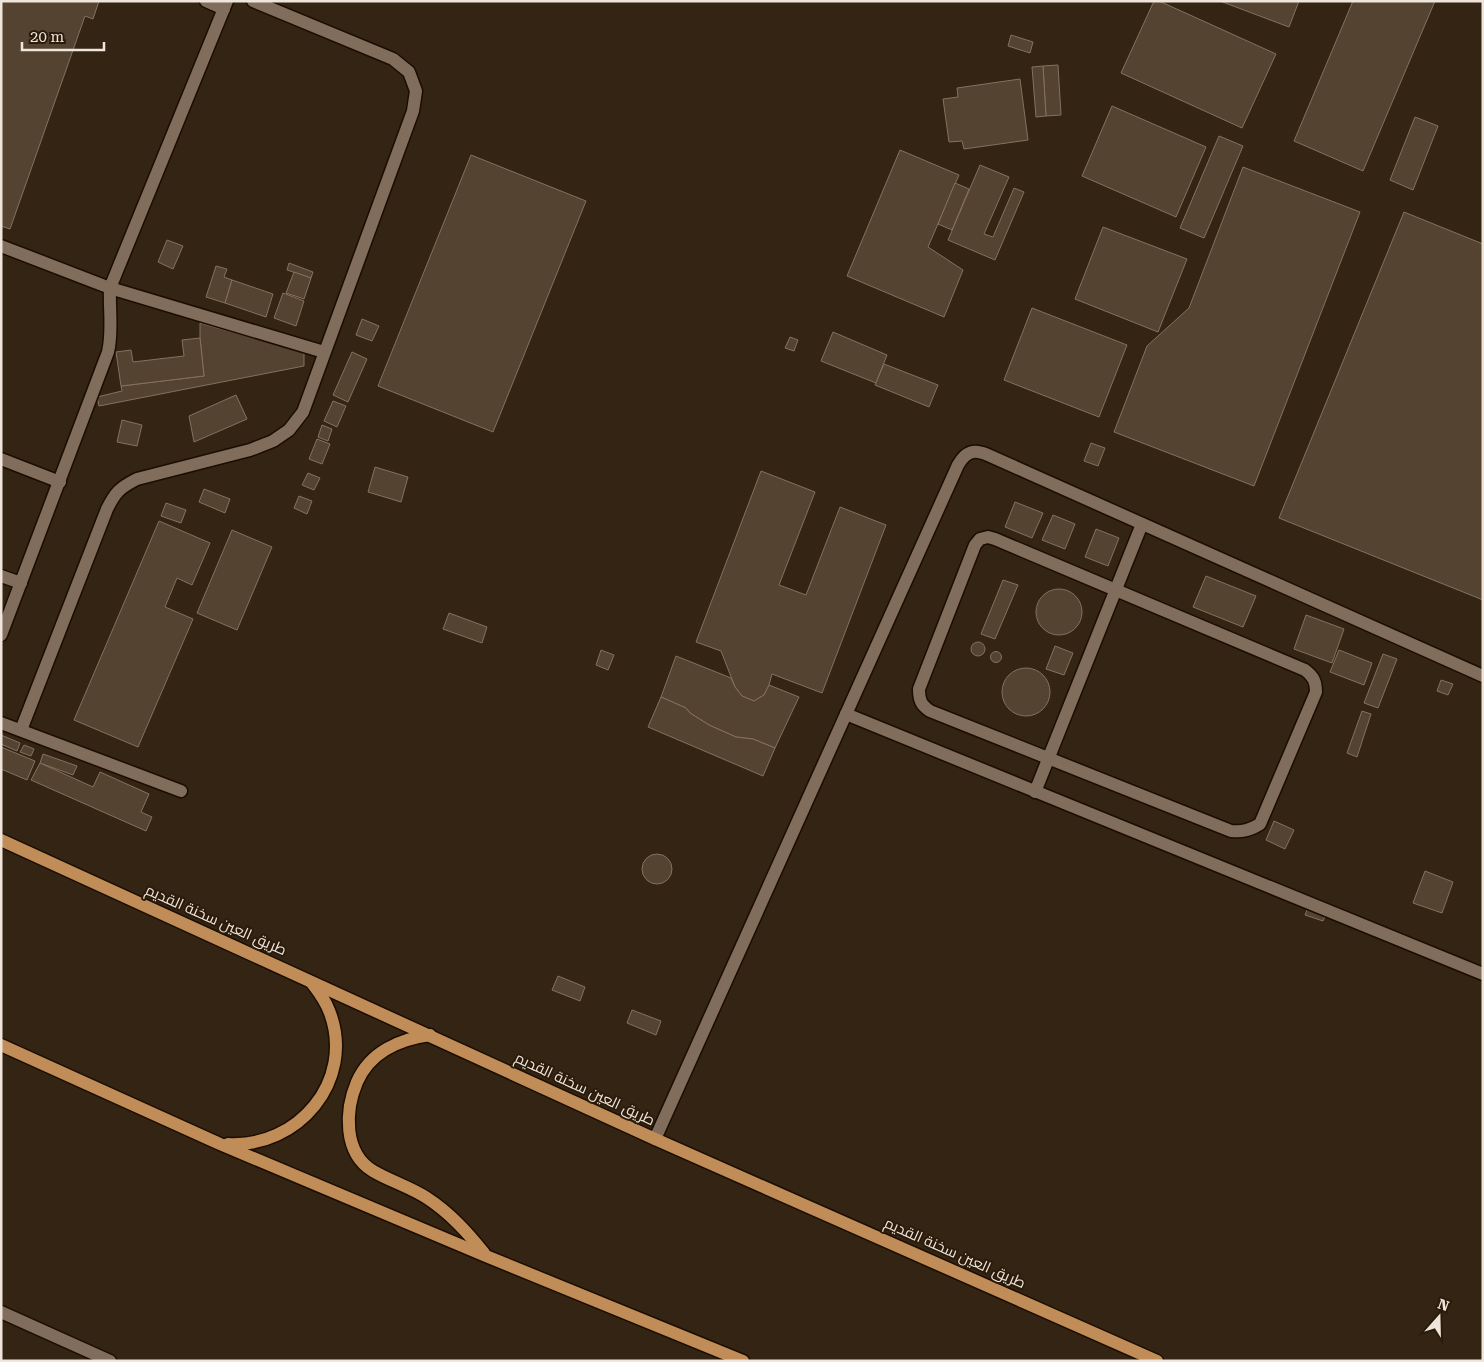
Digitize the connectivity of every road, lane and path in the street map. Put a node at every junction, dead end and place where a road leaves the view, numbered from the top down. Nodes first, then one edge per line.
1 (206, 1) edge
2 (253, 1) edge
3 (225, 5) edge
4 (1, 246) edge
5 (110, 288) junction
6 (324, 352) junction
7 (1, 460) edge
8 (60, 482) junction
9 (1142, 524) junction
10 (1, 576) edge
11 (21, 583) junction
12 (1116, 590) junction
13 (1, 635) edge
14 (1483, 676) edge
15 (846, 714) junction
16 (1, 723) edge
17 (21, 730) junction
18 (1048, 759) junction
19 (181, 791) dead end
20 (1035, 792) junction
21 (1, 840) edge
22 (1483, 974) edge
23 (311, 981) junction
24 (430, 1035) junction
25 (1, 1045) edge
26 (654, 1138) junction
27 (220, 1144) junction
28 (486, 1256) junction
29 (1, 1312) edge
30 (110, 1361) edge
31 (743, 1361) edge
32 (1157, 1361) edge

1 - 3 lane
2 - 6 lane
3 - 5 lane
4 - 5 lane
5 - 6 lane
5 - 8 lane
6 - 17 lane
7 - 8 lane
8 - 11 lane
9 - 12 lane
9 - 14 lane
9 - 15 lane
10 - 11 lane
11 - 13 lane
12 - 18 lane
12 - 18 lane
12 - 18 lane
15 - 20 lane
15 - 26 lane
16 - 17 lane
17 - 19 lane
18 - 20 lane
20 - 22 lane
21 - 23 main road, طريق العين سخنة القديم
23 - 24 main road, طريق العين سخنة القديم
23 - 27 main road
24 - 26 main road, طريق العين سخنة القديم
24 - 28 main road
25 - 27 main road
26 - 32 main road, طريق العين سخنة القديم
27 - 28 main road
28 - 31 main road
29 - 30 lane

